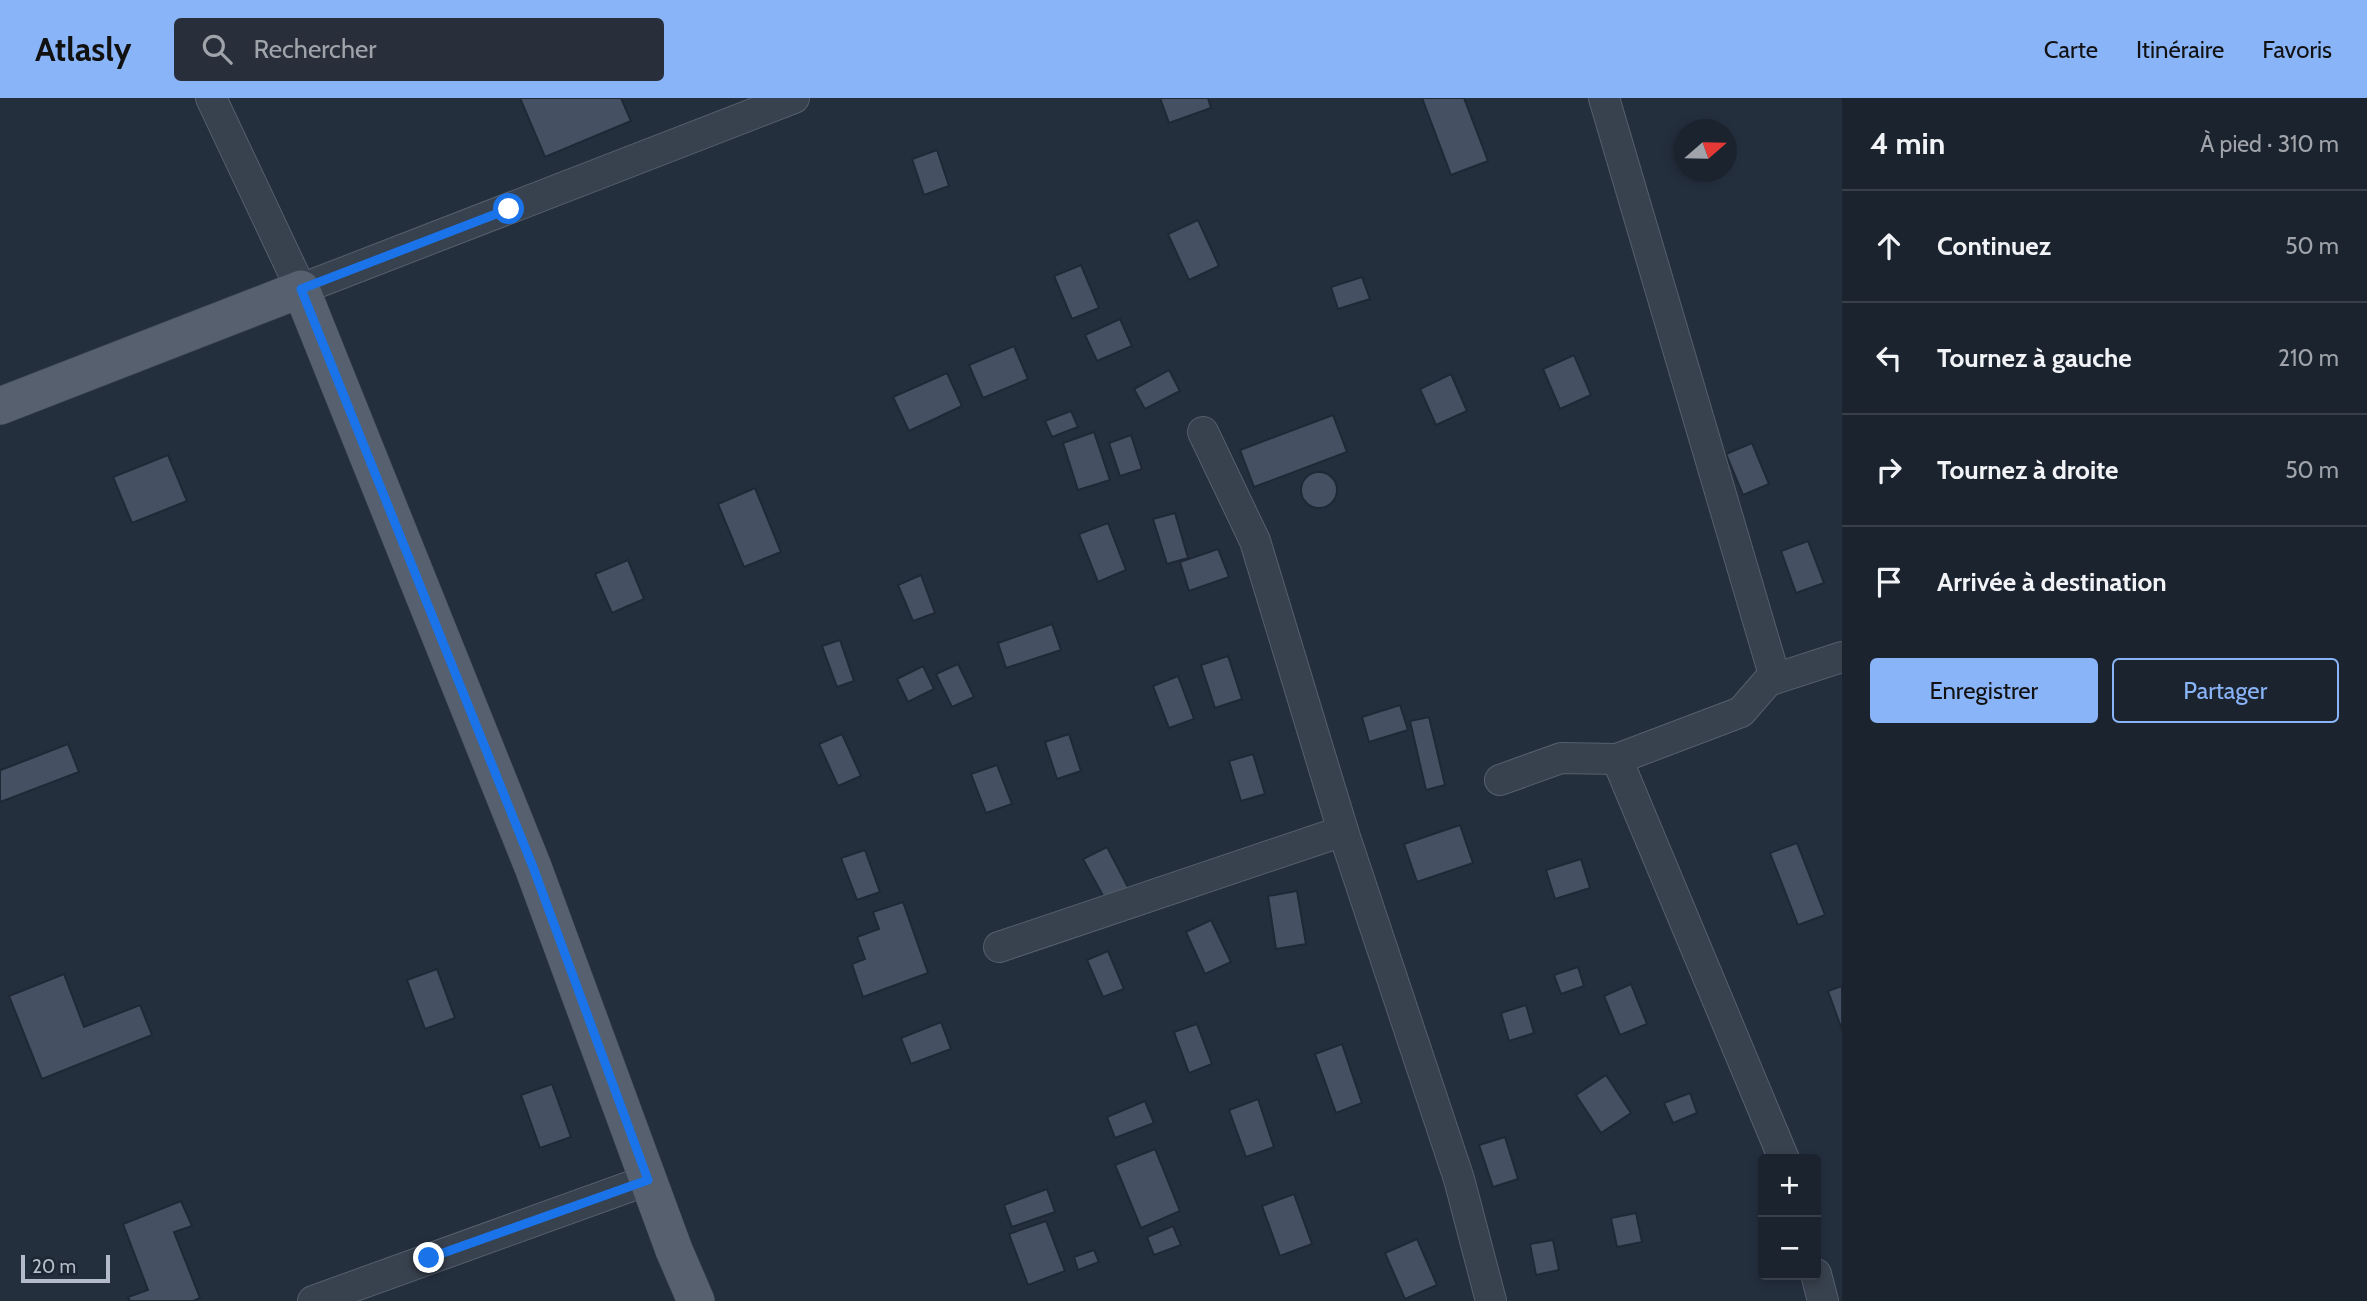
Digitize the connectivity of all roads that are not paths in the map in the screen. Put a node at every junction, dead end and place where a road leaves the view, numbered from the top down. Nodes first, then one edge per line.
1 (211, 98) edge
2 (794, 98) edge
3 (1604, 98) edge
4 (301, 289) junction
5 (0, 406) edge
6 (1203, 432) dead end
7 (1842, 657) edge
8 (1775, 678) junction
9 (1617, 759) junction
10 (1500, 780) dead end
11 (1343, 831) junction
12 (999, 947) dead end
13 (1782, 1154) edge
14 (648, 1180) junction
15 (1818, 1280) edge
16 (313, 1301) edge
17 (696, 1301) edge
18 (1490, 1301) edge
19 (1823, 1301) edge

1 - 4 street
2 - 4 street
3 - 8 street
4 - 5 main road
4 - 14 main road
6 - 11 street
7 - 8 street
8 - 9 street
9 - 10 street
9 - 13 street
11 - 12 street
11 - 18 street
14 - 16 street
14 - 17 main road
15 - 19 street

